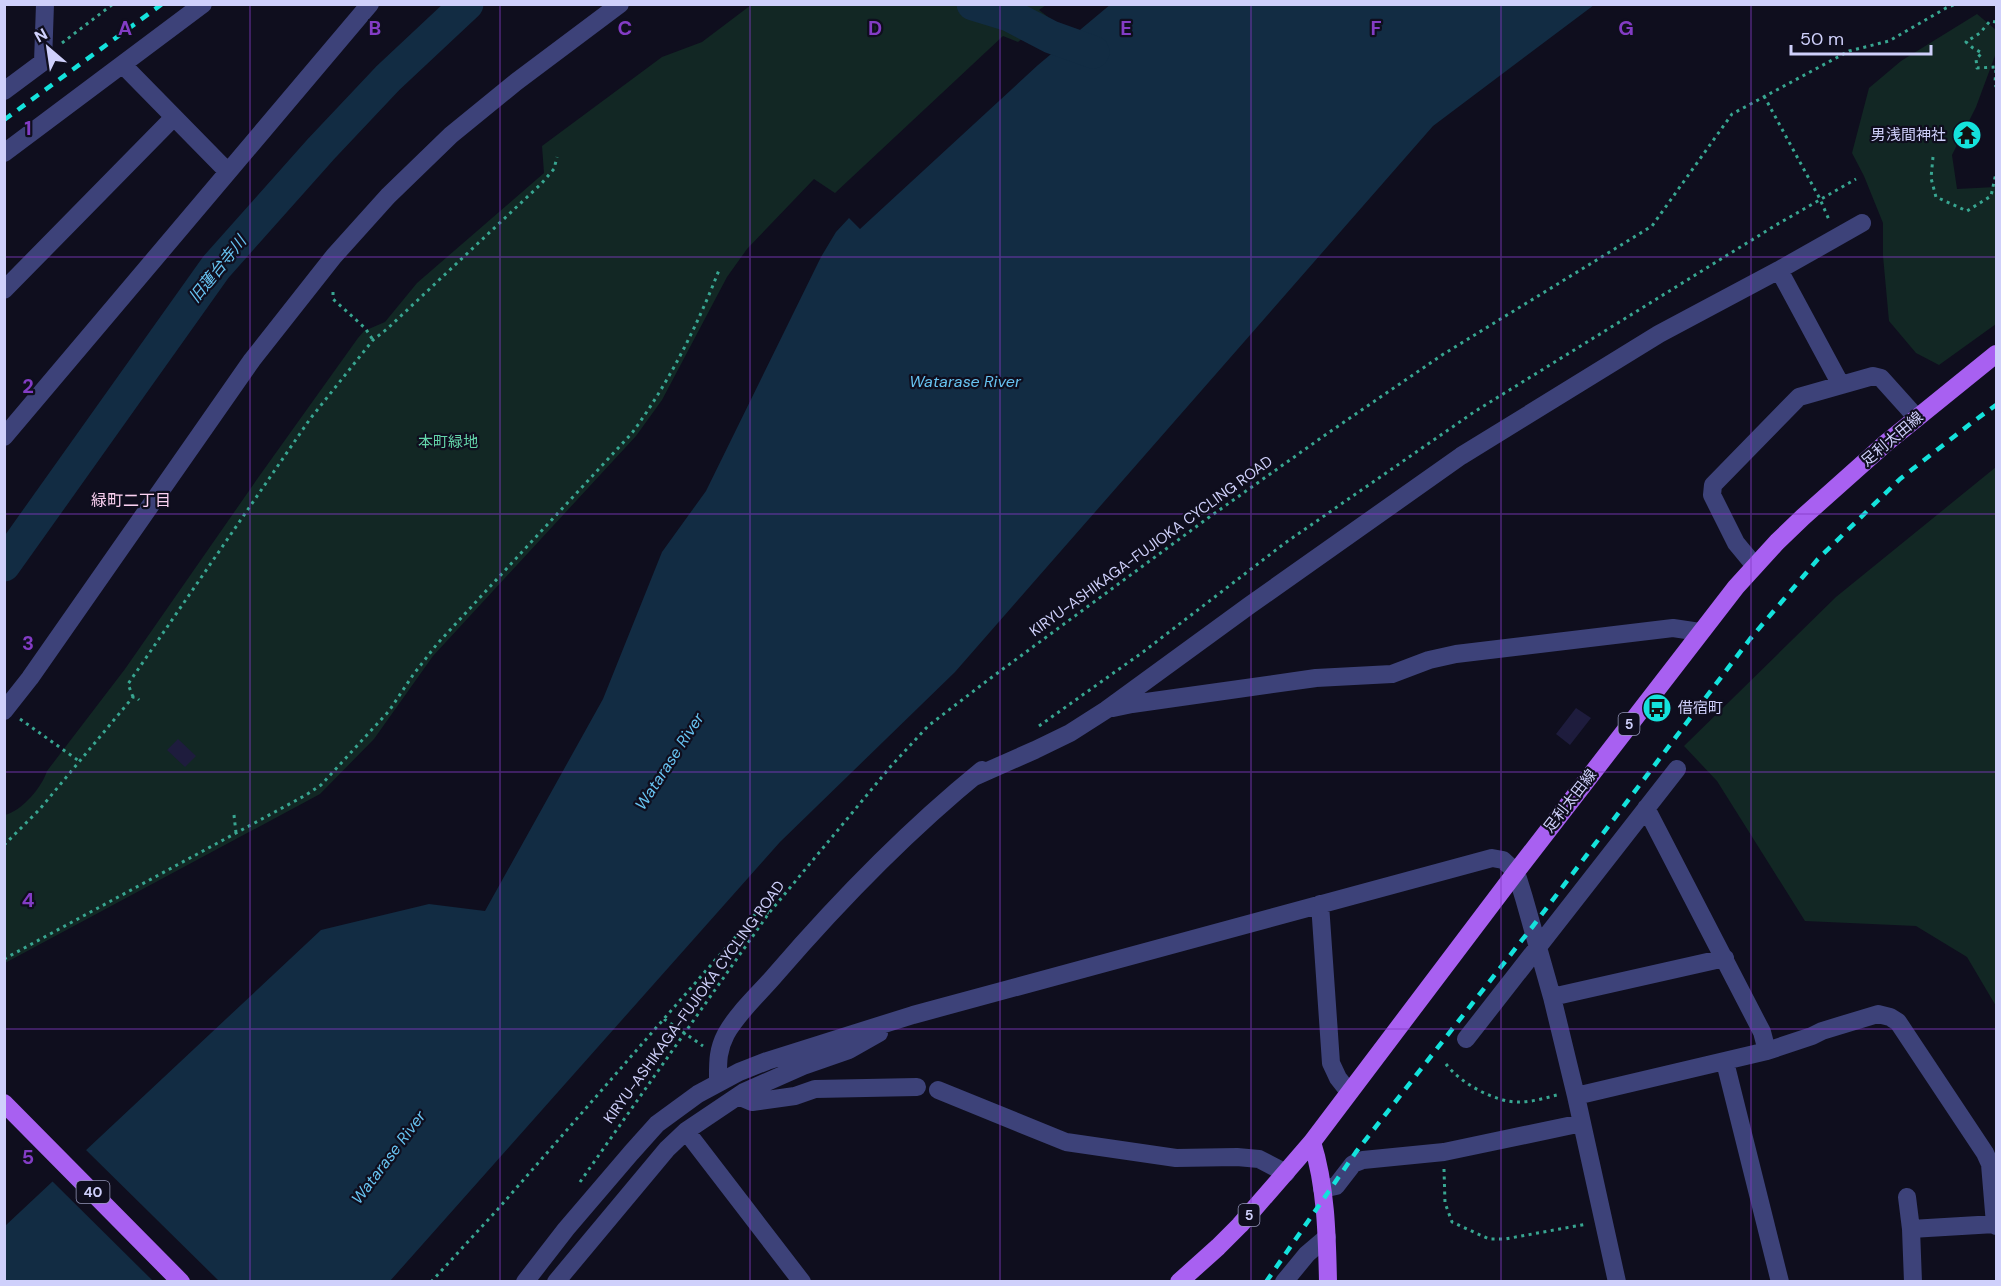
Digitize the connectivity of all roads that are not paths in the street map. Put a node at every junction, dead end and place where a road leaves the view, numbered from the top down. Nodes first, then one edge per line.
1 (45, 4) edge
2 (203, 4) edge
3 (370, 4) edge
4 (620, 4) edge
5 (123, 65) junction
6 (4, 91) edge
7 (174, 117) junction
8 (4, 153) edge
9 (228, 172) junction
10 (1862, 222) dead end
11 (1779, 270) junction
12 (4, 290) edge
13 (1996, 354) edge
14 (1841, 385) junction
15 (1917, 418) junction
16 (4, 437) edge
17 (1755, 566) junction
18 (1700, 632) junction
19 (1106, 710) junction
20 (11, 715) edge
21 (1004, 752) dead end
22 (1677, 769) dead end
23 (974, 777) junction
24 (1646, 808) junction
25 (1516, 872) junction
26 (1320, 904) junction
27 (1537, 946) junction
28 (1725, 958) junction
29 (1552, 997) junction
30 (913, 1015) junction
31 (1466, 1039) dead end
32 (1767, 1051) junction
33 (1725, 1062) junction
34 (718, 1083) junction
35 (917, 1087) dead end
36 (938, 1090) dead end
37 (1349, 1092) junction
38 (738, 1096) junction
39 (1576, 1096) junction
40 (4, 1103) edge
41 (1582, 1123) junction
42 (686, 1131) junction
43 (1312, 1142) junction
44 (1286, 1173) junction
45 (1322, 1189) junction
46 (1907, 1197) dead end
47 (1996, 1225) edge
48 (1911, 1229) junction
49 (1327, 1237) junction
50 (181, 1281) edge
51 (525, 1281) edge
52 (556, 1281) edge
53 (802, 1281) edge
54 (1179, 1281) edge
55 (1284, 1281) edge
56 (1328, 1281) edge
57 (1617, 1281) edge
58 (1780, 1281) edge
59 (1913, 1281) edge

1 - 6 street
2 - 5 street
3 - 9 street
4 - 20 street
5 - 7 street
5 - 8 street
7 - 9 street
7 - 12 street
9 - 16 street
10 - 11 street
11 - 14 street
11 - 19 street
13 - 15 main road, 足利太田線 / 5
14 - 15 street
14 - 17 street
15 - 17 main road, 足利太田線 / 5
17 - 18 main road, 足利太田線 / 5
18 - 19 street
18 - 25 main road, 足利太田線 / 5
19 - 23 street
21 - 23 street
22 - 24 street
23 - 34 street
24 - 27 street
24 - 28 street
25 - 26 street
25 - 27 street
25 - 37 main road, 足利太田線 / 5
26 - 30 street
26 - 37 street
27 - 29 street
27 - 31 street
28 - 29 street
28 - 32 street
29 - 39 street
30 - 34 street
30 - 38 street
32 - 33 street
32 - 47 street
33 - 39 street
33 - 58 street
34 - 51 street
35 - 38 street
36 - 44 street
37 - 43 main road, 足利太田線 / 5
38 - 42 street
39 - 41 street
40 - 50 main road, 40
41 - 45 street
41 - 57 street
42 - 52 street
42 - 53 street
43 - 44 main road, 足利太田線 / 5
43 - 45 main road
44 - 54 main road, 足利太田線 / 5
45 - 49 main road
46 - 48 street
47 - 48 street
48 - 59 street
49 - 55 street
49 - 56 main road

